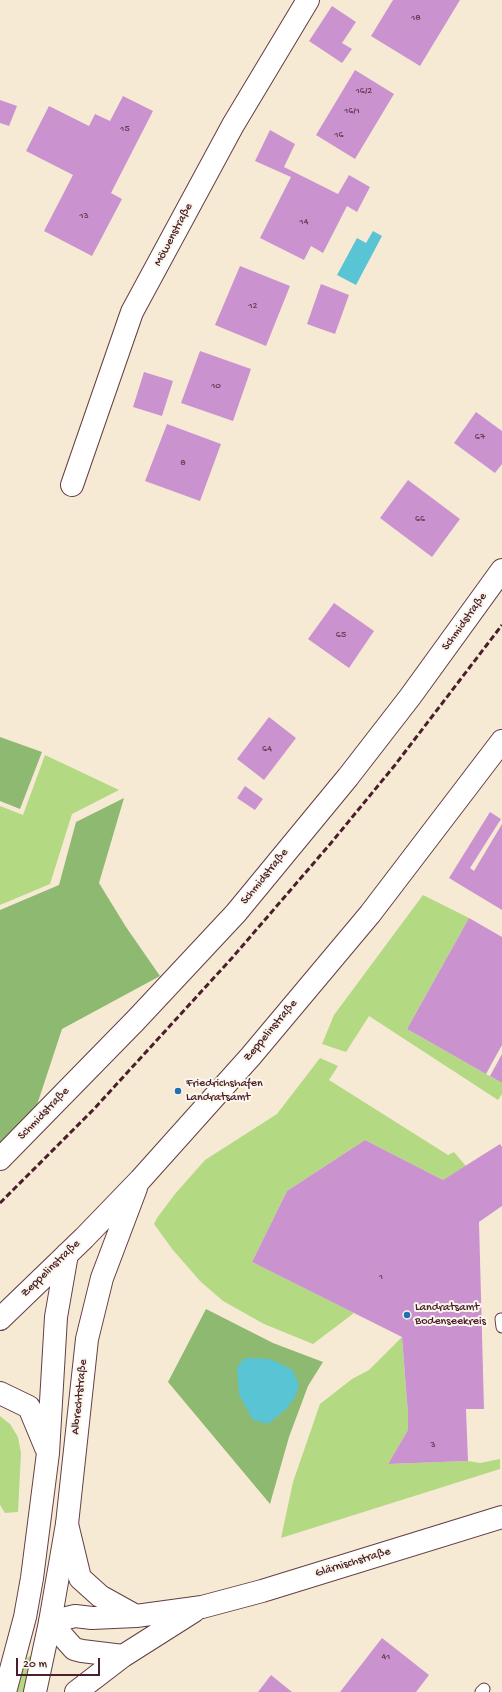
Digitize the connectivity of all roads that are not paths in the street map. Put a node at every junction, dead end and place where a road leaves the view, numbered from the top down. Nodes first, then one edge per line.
1 (308, 0) edge
2 (72, 485) dead end
3 (502, 570) edge
4 (502, 741) edge
5 (0, 1159) edge
6 (140, 1180) junction
7 (67, 1254) junction
8 (0, 1319) edge
9 (0, 1393) edge
10 (48, 1453) junction
11 (502, 1517) edge
12 (67, 1524) junction
13 (202, 1607) junction
14 (136, 1616) junction
15 (25, 1617) junction
16 (50, 1622) junction
17 (123, 1656) junction
18 (5, 1692) edge
19 (35, 1692) edge
20 (76, 1692) edge

1 - 2 street, Möwenstraße
3 - 5 street, Schmidstraße
4 - 6 street, Zeppelinstraße
6 - 7 street, Zeppelinstraße
6 - 12 street, Albrechtstraße
7 - 8 street, Zeppelinstraße
7 - 10 street
9 - 10 street
10 - 15 street
11 - 13 street, Glärnischstraße
12 - 14 street
12 - 16 street, Albrechtstraße
13 - 14 street, Glärnischstraße
13 - 17 street, Glärnischstraße
14 - 16 street, Glärnischstraße
15 - 16 street
15 - 18 street
16 - 17 street
16 - 19 street, Albrechtstraße
17 - 20 street, Glärnischstraße

